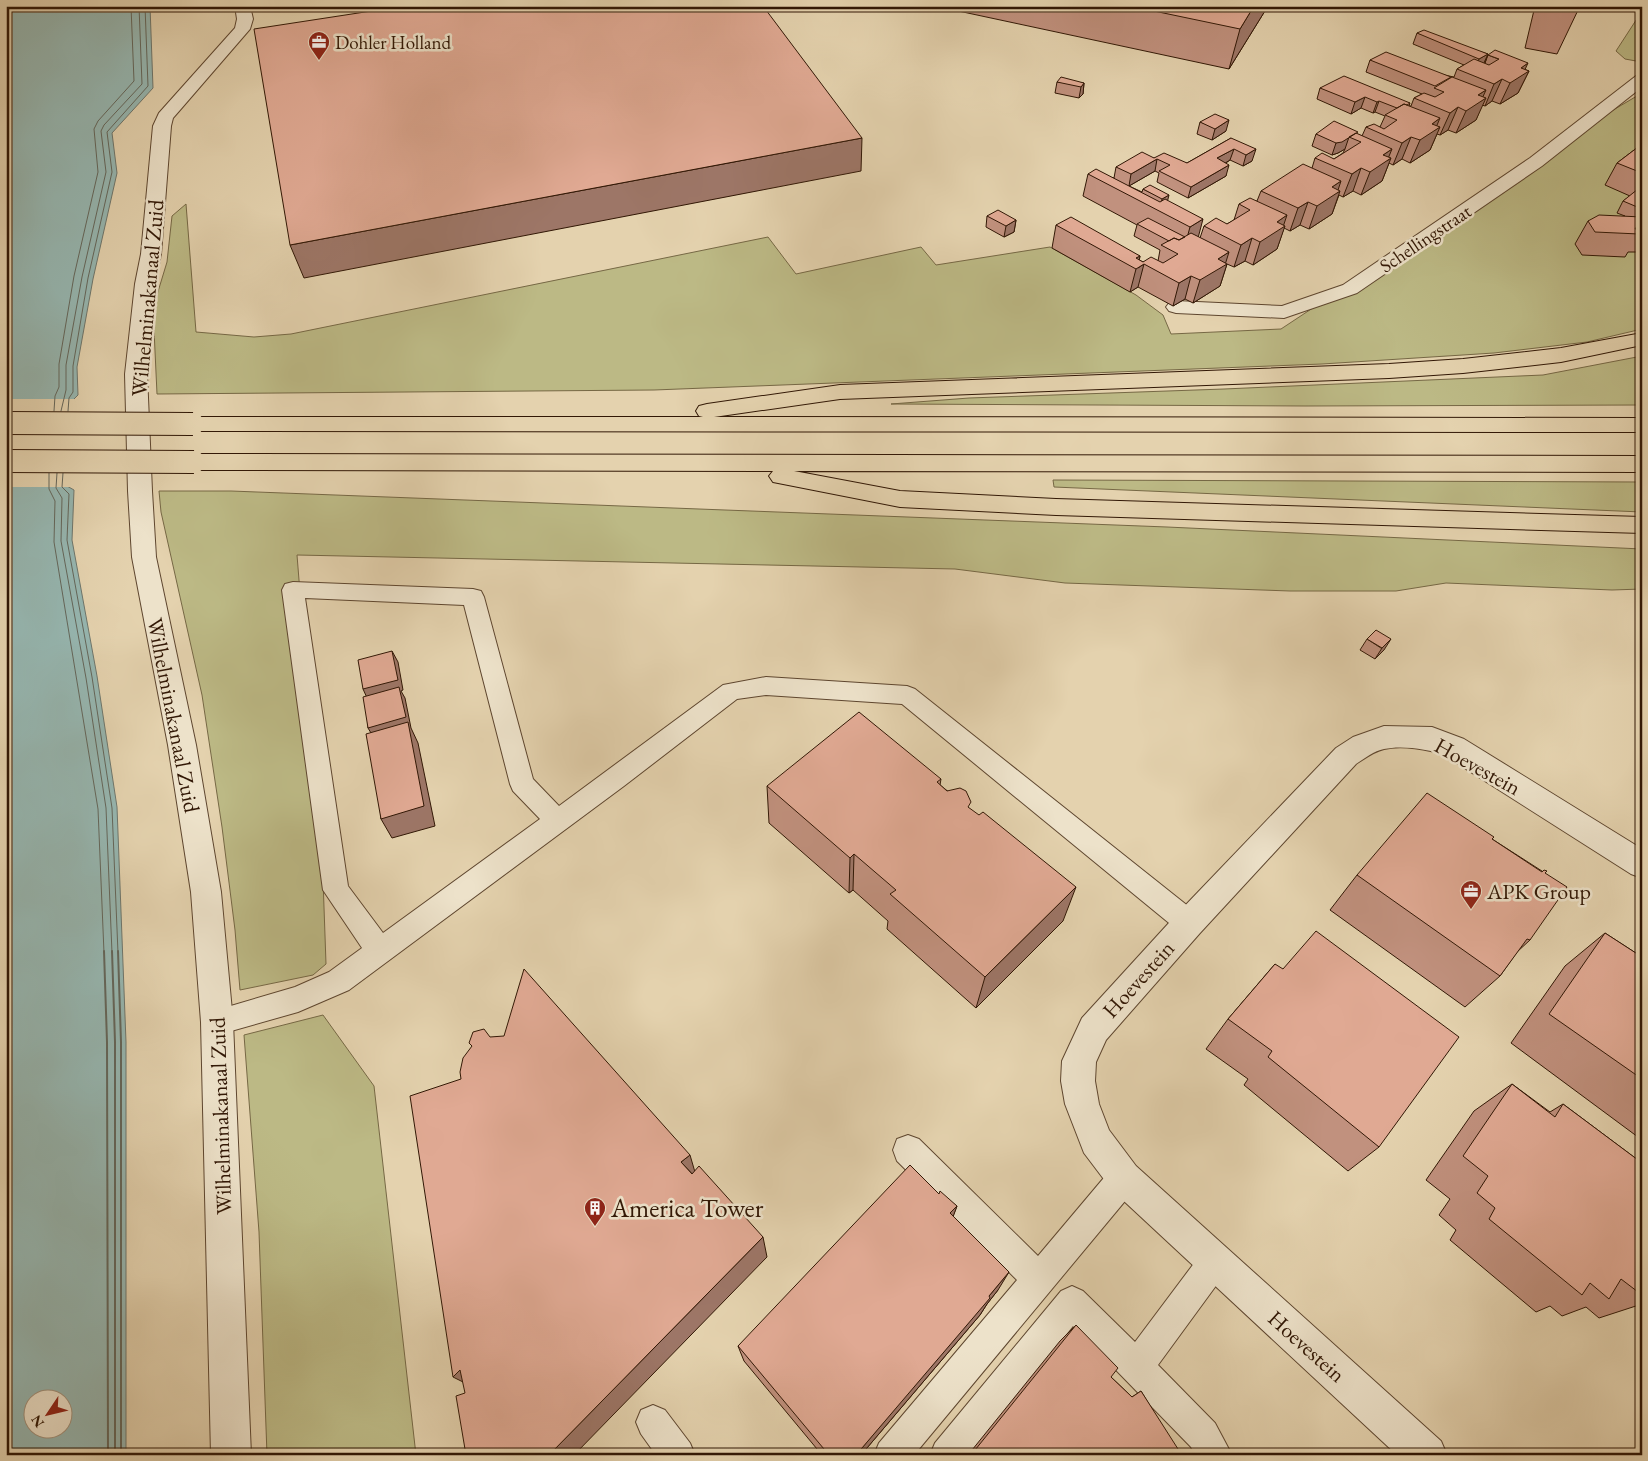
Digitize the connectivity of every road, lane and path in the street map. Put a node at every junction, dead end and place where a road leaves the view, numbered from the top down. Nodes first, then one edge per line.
1 (242, 6) edge
2 (1642, 78) edge
3 (1176, 307) dead end
4 (1642, 340) edge
5 (6, 423) edge
6 (612, 425) junction
7 (1642, 425) edge
8 (6, 461) edge
9 (716, 464) junction
10 (1642, 464) edge
11 (1642, 525) edge
12 (558, 821) junction
13 (1642, 865) edge
14 (1189, 923) junction
15 (380, 951) junction
16 (217, 1022) junction
17 (908, 1150) dead end
18 (1124, 1178) junction
19 (1215, 1262) junction
20 (1039, 1279) junction
21 (1138, 1366) junction
22 (652, 1422) dead end
23 (231, 1455) edge
24 (678, 1455) edge
25 (891, 1455) edge
26 (947, 1455) edge
27 (1215, 1455) edge
28 (1427, 1455) edge

1 - 16 street, Wilhelminakanaal Zuid
2 - 3 street, Schellingstraat
4 - 6 highway
5 - 6 highway, bridge
6 - 7 highway
8 - 9 highway, bridge
9 - 10 highway
9 - 11 highway
12 - 14 lane
12 - 15 lane
12 - 15 lane
13 - 14 street, Hoevestein
14 - 18 street, Hoevestein
15 - 16 lane
16 - 23 street, Wilhelminakanaal Zuid
17 - 20 lane
18 - 19 street, Hoevestein
18 - 20 lane
19 - 21 lane
19 - 28 street, Hoevestein
20 - 25 lane
21 - 26 lane
21 - 27 lane
22 - 24 lane

